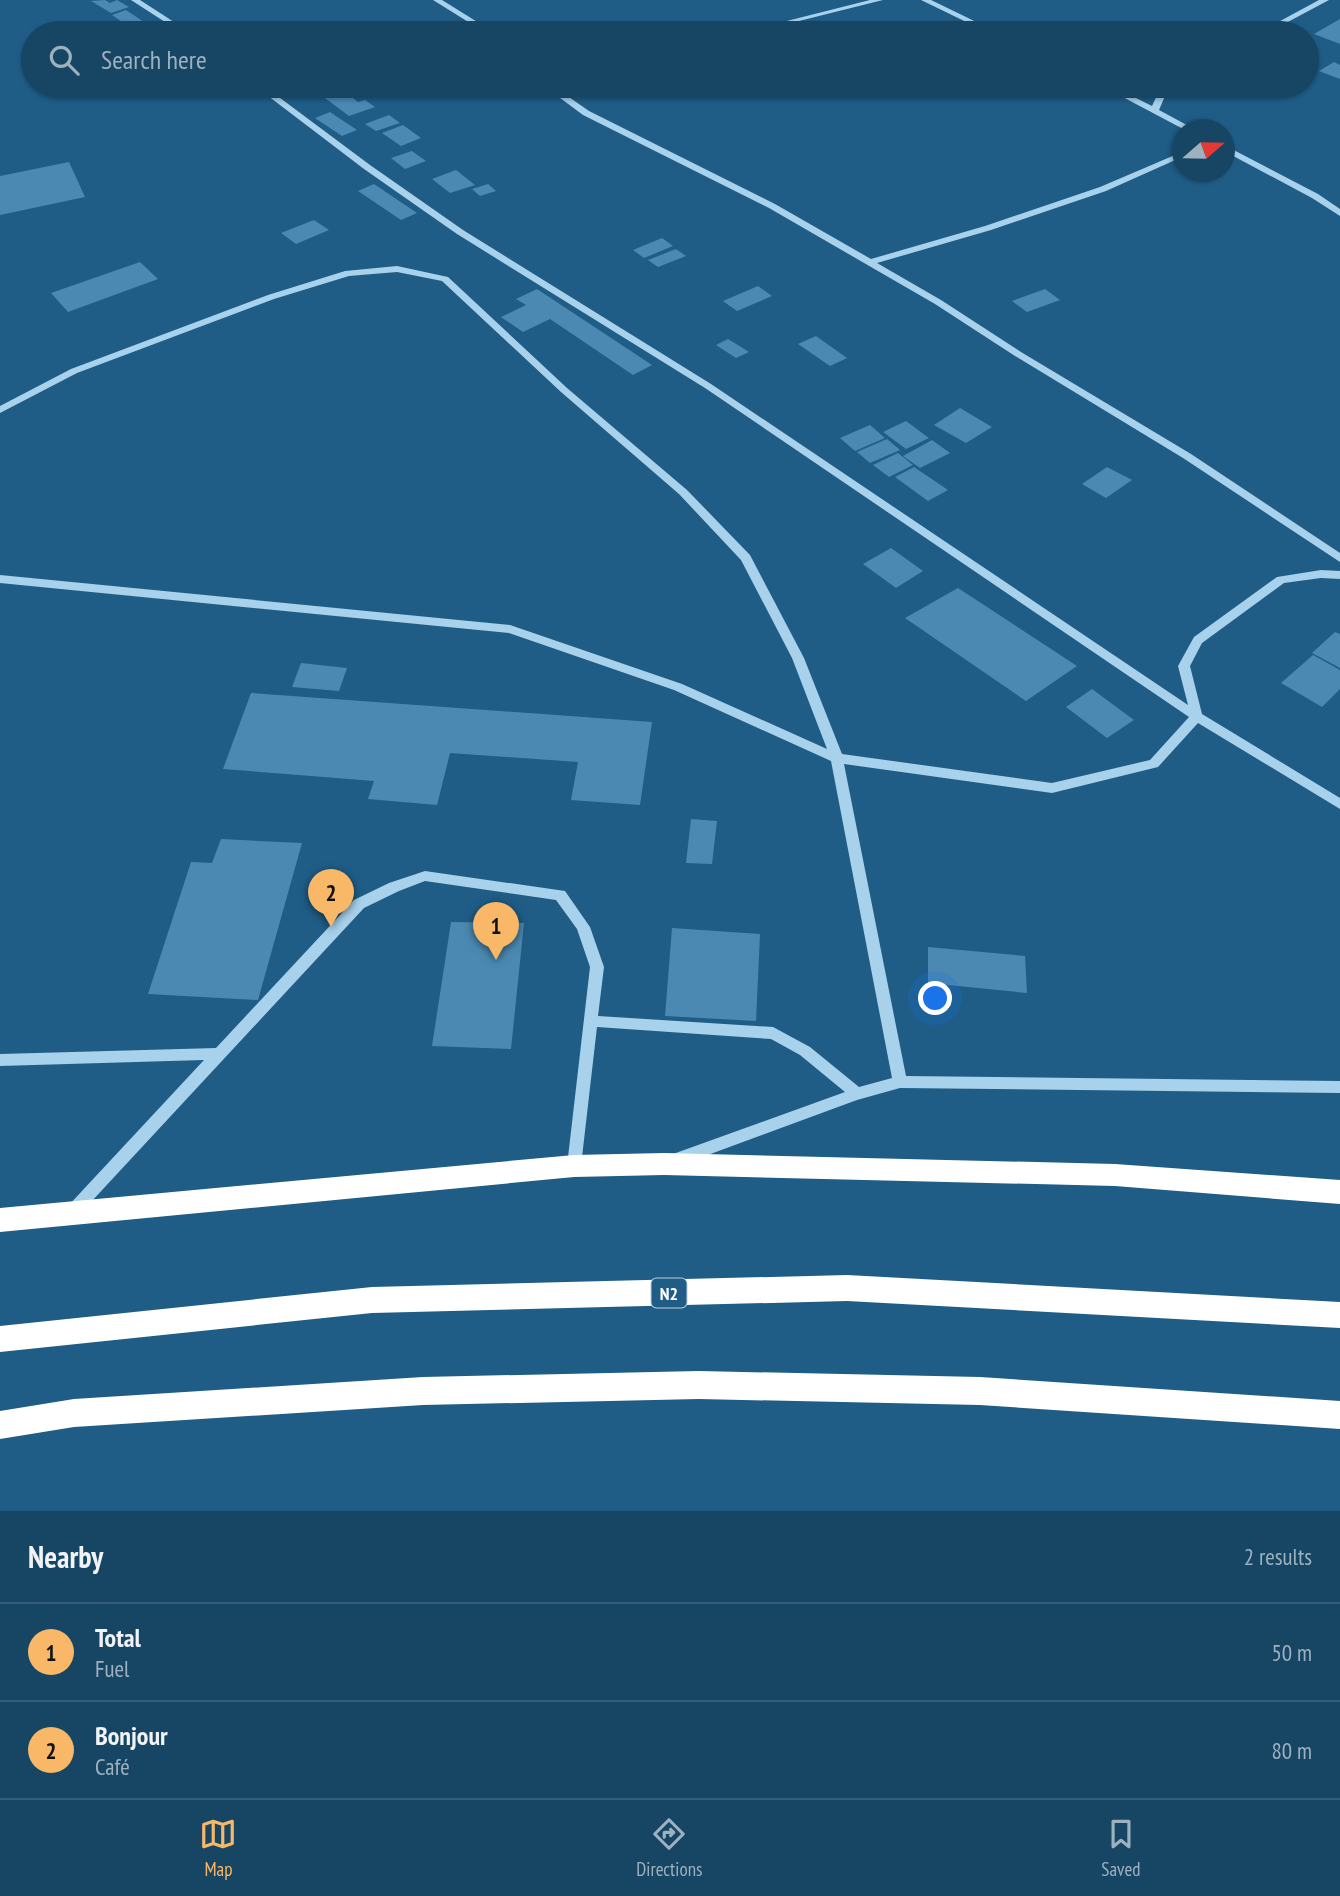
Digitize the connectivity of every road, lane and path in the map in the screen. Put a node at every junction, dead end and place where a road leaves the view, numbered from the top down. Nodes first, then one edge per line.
1 (135, 0) edge
2 (437, 0) edge
3 (878, 0) edge
4 (925, 0) edge
5 (1325, 0) edge
6 (168, 21) edge
7 (471, 21) edge
8 (792, 21) edge
9 (970, 21) edge
10 (1285, 21) edge
11 (275, 98) edge
12 (565, 98) edge
13 (1132, 98) edge
14 (1160, 98) edge
15 (1155, 109) junction
16 (1173, 119) edge
17 (1235, 153) edge
18 (1172, 158) edge
19 (1340, 214) edge
20 (871, 262) junction
21 (0, 410) edge
22 (1340, 558) edge
23 (1340, 575) edge
24 (0, 579) edge
25 (1196, 716) junction
26 (837, 758) junction
27 (1340, 804) edge
28 (591, 1021) junction
29 (220, 1054) junction
30 (0, 1060) edge
31 (900, 1082) junction
32 (1340, 1087) edge
33 (857, 1094) junction
34 (664, 1164) junction
35 (574, 1166) junction
36 (1340, 1192) edge
37 (72, 1212) junction
38 (0, 1220) edge
39 (1340, 1315) edge
40 (0, 1339) edge
41 (1340, 1415) edge
42 (0, 1425) edge

1 - 6 street
2 - 7 street
3 - 8 street
4 - 9 street
5 - 10 street
11 - 25 lane
12 - 20 street
13 - 15 street
14 - 15 street
15 - 16 street
17 - 19 street
18 - 20 street
20 - 22 street
21 - 26 street
23 - 25 street
24 - 26 street
25 - 26 street
25 - 27 lane
26 - 31 street
28 - 29 street
28 - 33 street
28 - 35 street
29 - 30 street
29 - 37 street
31 - 32 street
31 - 33 street
33 - 34 street
34 - 35 highway
34 - 36 highway
35 - 37 highway
37 - 38 highway
39 - 40 highway, N2
41 - 42 highway

